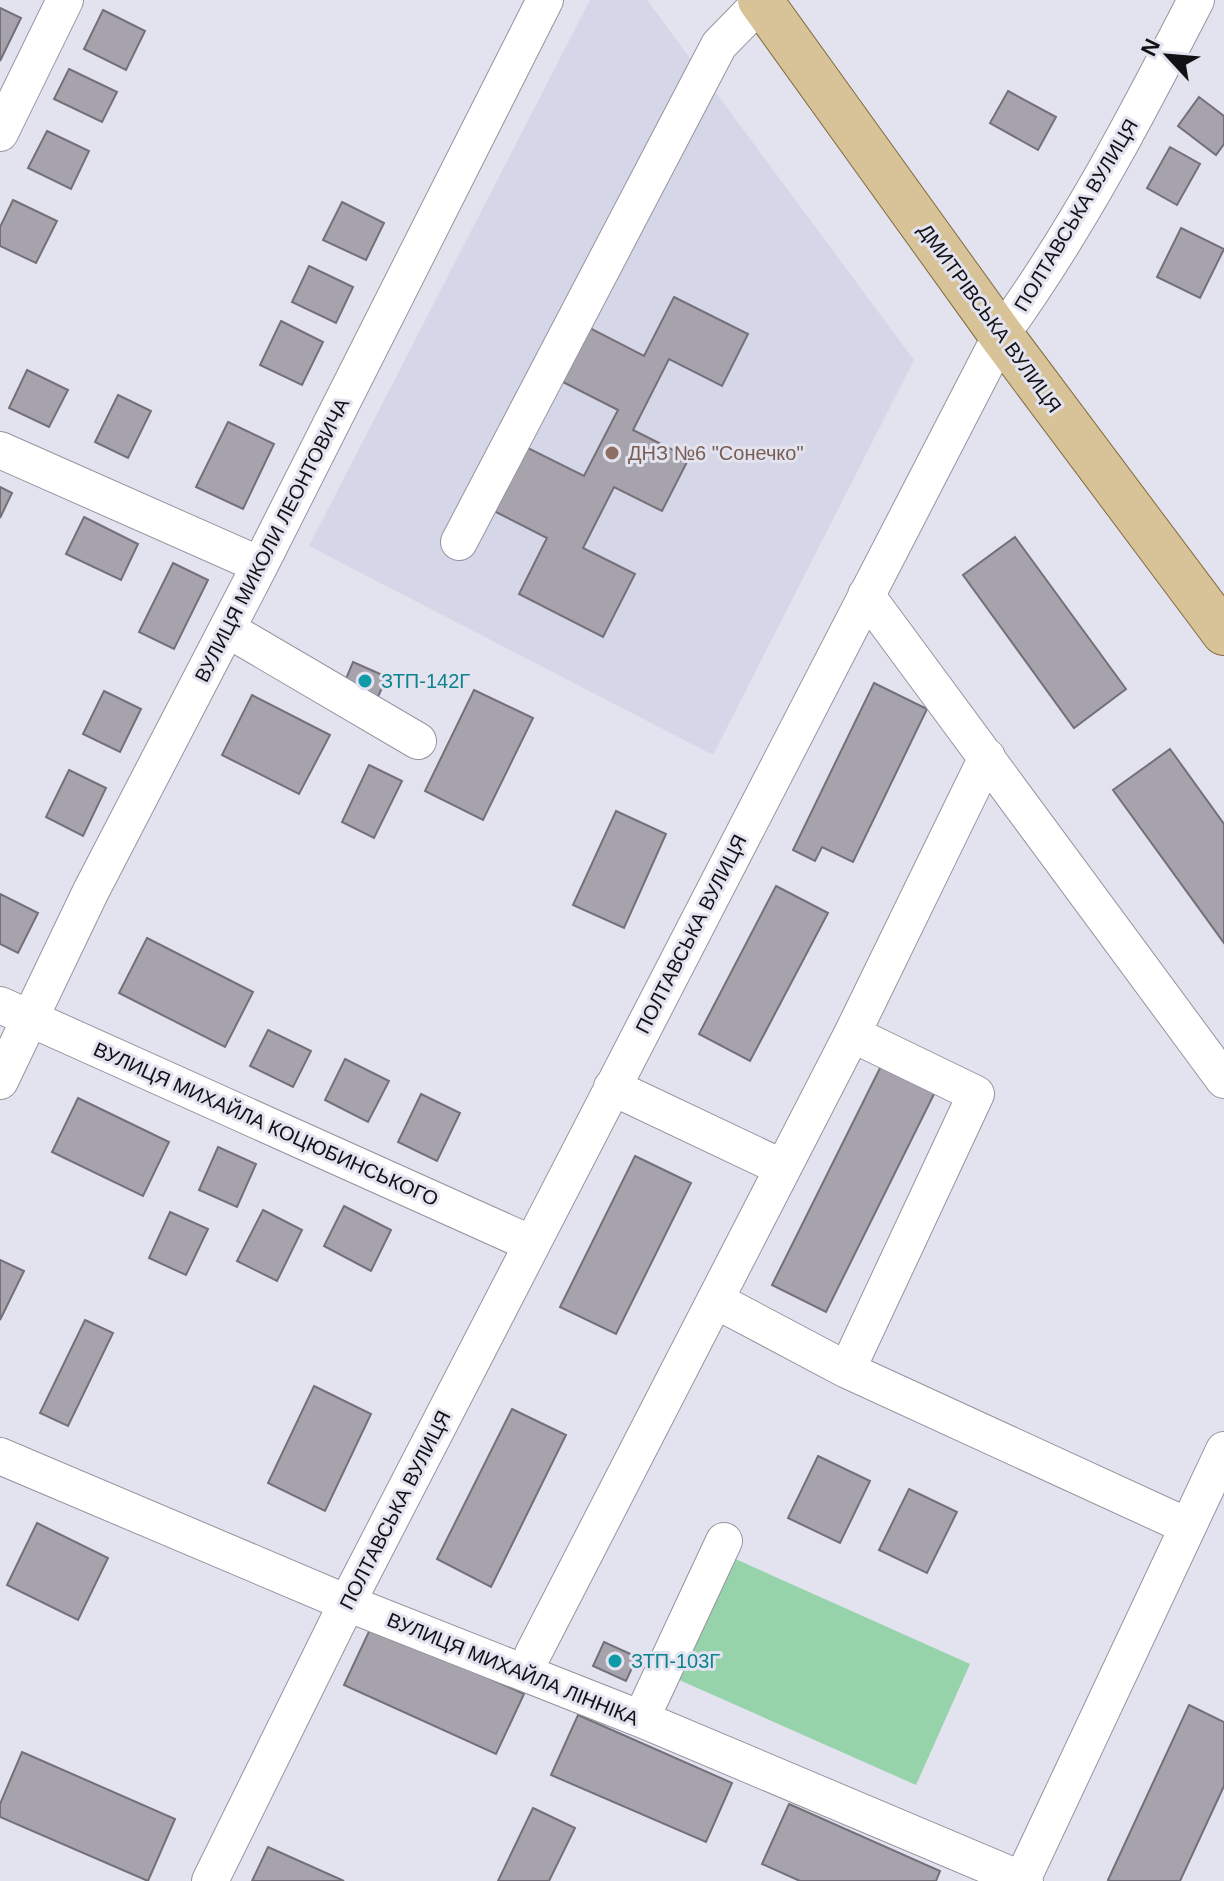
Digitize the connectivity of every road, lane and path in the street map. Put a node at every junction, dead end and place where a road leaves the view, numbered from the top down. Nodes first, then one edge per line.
1 (65, 0) edge
2 (545, 0) edge
3 (1196, 0) edge
4 (760, 1) edge
5 (4, 114) edge
6 (1001, 335) junction
7 (0, 450) edge
8 (459, 542) dead end
9 (260, 565) junction
10 (866, 595) junction
11 (227, 629) junction
12 (1224, 633) edge
13 (418, 741) dead end
14 (987, 757) junction
15 (16, 1011) edge
16 (852, 1034) junction
17 (1224, 1080) edge
18 (0, 1081) edge
19 (612, 1087) junction
20 (783, 1168) junction
21 (532, 1244) junction
22 (715, 1300) junction
23 (847, 1370) junction
24 (1224, 1450) edge
25 (0, 1456) edge
26 (1187, 1526) junction
27 (724, 1541) dead end
28 (347, 1603) junction
29 (533, 1654) dead end
30 (641, 1719) junction
31 (1024, 1880) edge
32 (210, 1881) edge

1 - 5 street
2 - 9 street, ВУЛИЦЯ МИКОЛИ ЛЕОНТОВИЧА
3 - 6 street, ПОЛТАВСЬКА ВУЛИЦЯ
4 - 6 main road, ДМИТРІВСЬКА ВУЛИЦЯ
4 - 8 street
6 - 10 street, ПОЛТАВСЬКА ВУЛИЦЯ
6 - 12 main road, ДМИТРІВСЬКА ВУЛИЦЯ
7 - 9 street
9 - 11 street, ВУЛИЦЯ МИКОЛИ ЛЕОНТОВИЧА
10 - 14 street
10 - 19 street, ПОЛТАВСЬКА ВУЛИЦЯ
11 - 13 street
11 - 15 street, ВУЛИЦЯ МИКОЛИ ЛЕОНТОВИЧА
14 - 16 street
14 - 17 street
15 - 18 street, ВУЛИЦЯ МИКОЛИ ЛЕОНТОВИЧА
15 - 21 street, ВУЛИЦЯ МИХАЙЛА КОЦЮБИНСЬКОГО
16 - 20 street
16 - 23 street
19 - 20 street
19 - 21 street, ПОЛТАВСЬКА ВУЛИЦЯ
20 - 22 street
21 - 28 street, ПОЛТАВСЬКА ВУЛИЦЯ
22 - 23 street
22 - 29 street
23 - 26 street
24 - 26 street
25 - 28 street, ВУЛИЦЯ МИХАЙЛА ЛІННІКА
26 - 31 street
27 - 30 street
28 - 30 street, ВУЛИЦЯ МИХАЙЛА ЛІННІКА
28 - 32 street, ПОЛТАВСЬКА ВУЛИЦЯ
30 - 31 street, ВУЛИЦЯ МИХАЙЛА ЛІННІКА

